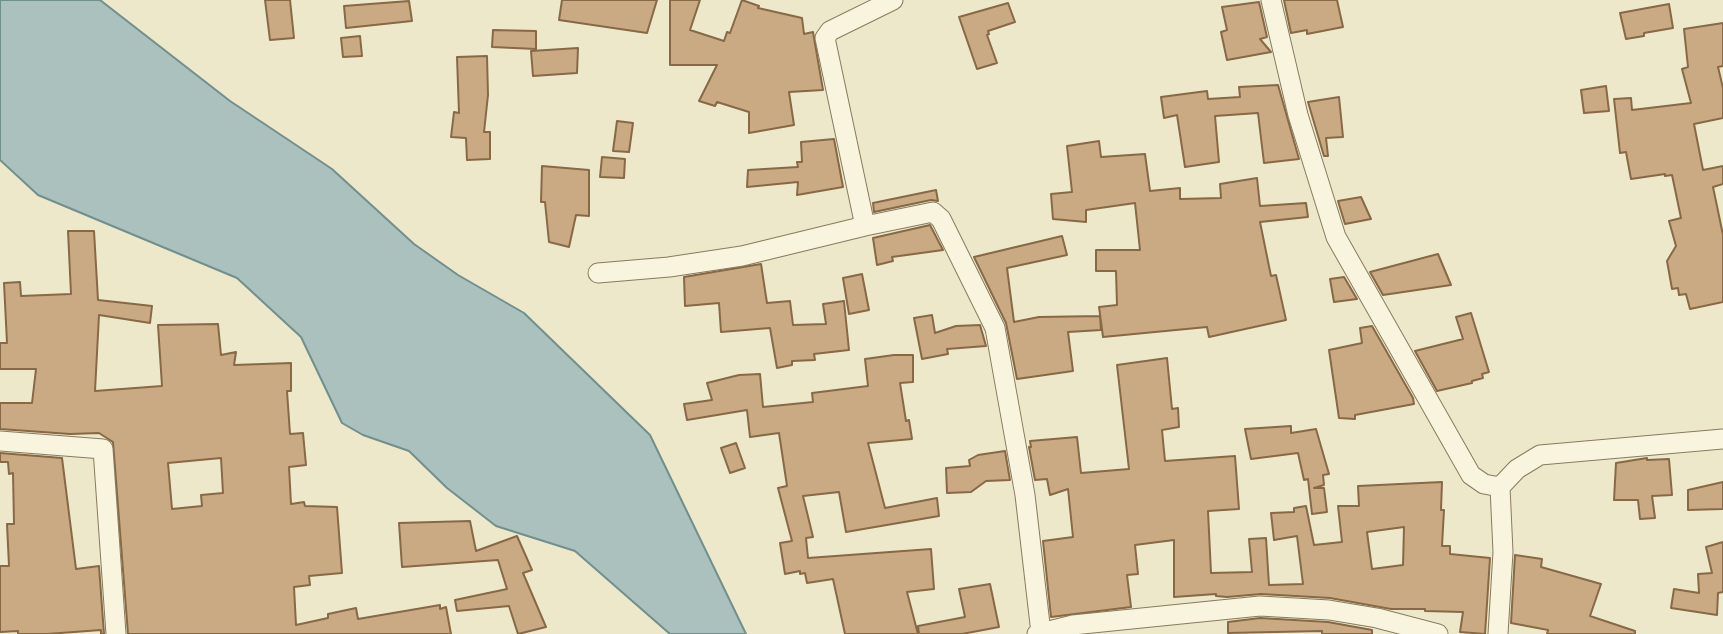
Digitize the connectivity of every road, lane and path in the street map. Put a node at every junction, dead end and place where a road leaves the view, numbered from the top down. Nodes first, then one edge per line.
1 (893, 0) edge
2 (1271, 0) edge
3 (864, 226) junction
4 (598, 273) dead end
5 (1723, 439) edge
6 (0, 441) edge
7 (1500, 487) junction
8 (116, 634) edge
9 (1039, 634) edge
10 (1438, 634) edge
11 (1497, 634) edge

1 - 3 street
2 - 7 street
3 - 4 street
3 - 9 street
5 - 7 street
6 - 8 street
7 - 11 street
9 - 10 street

